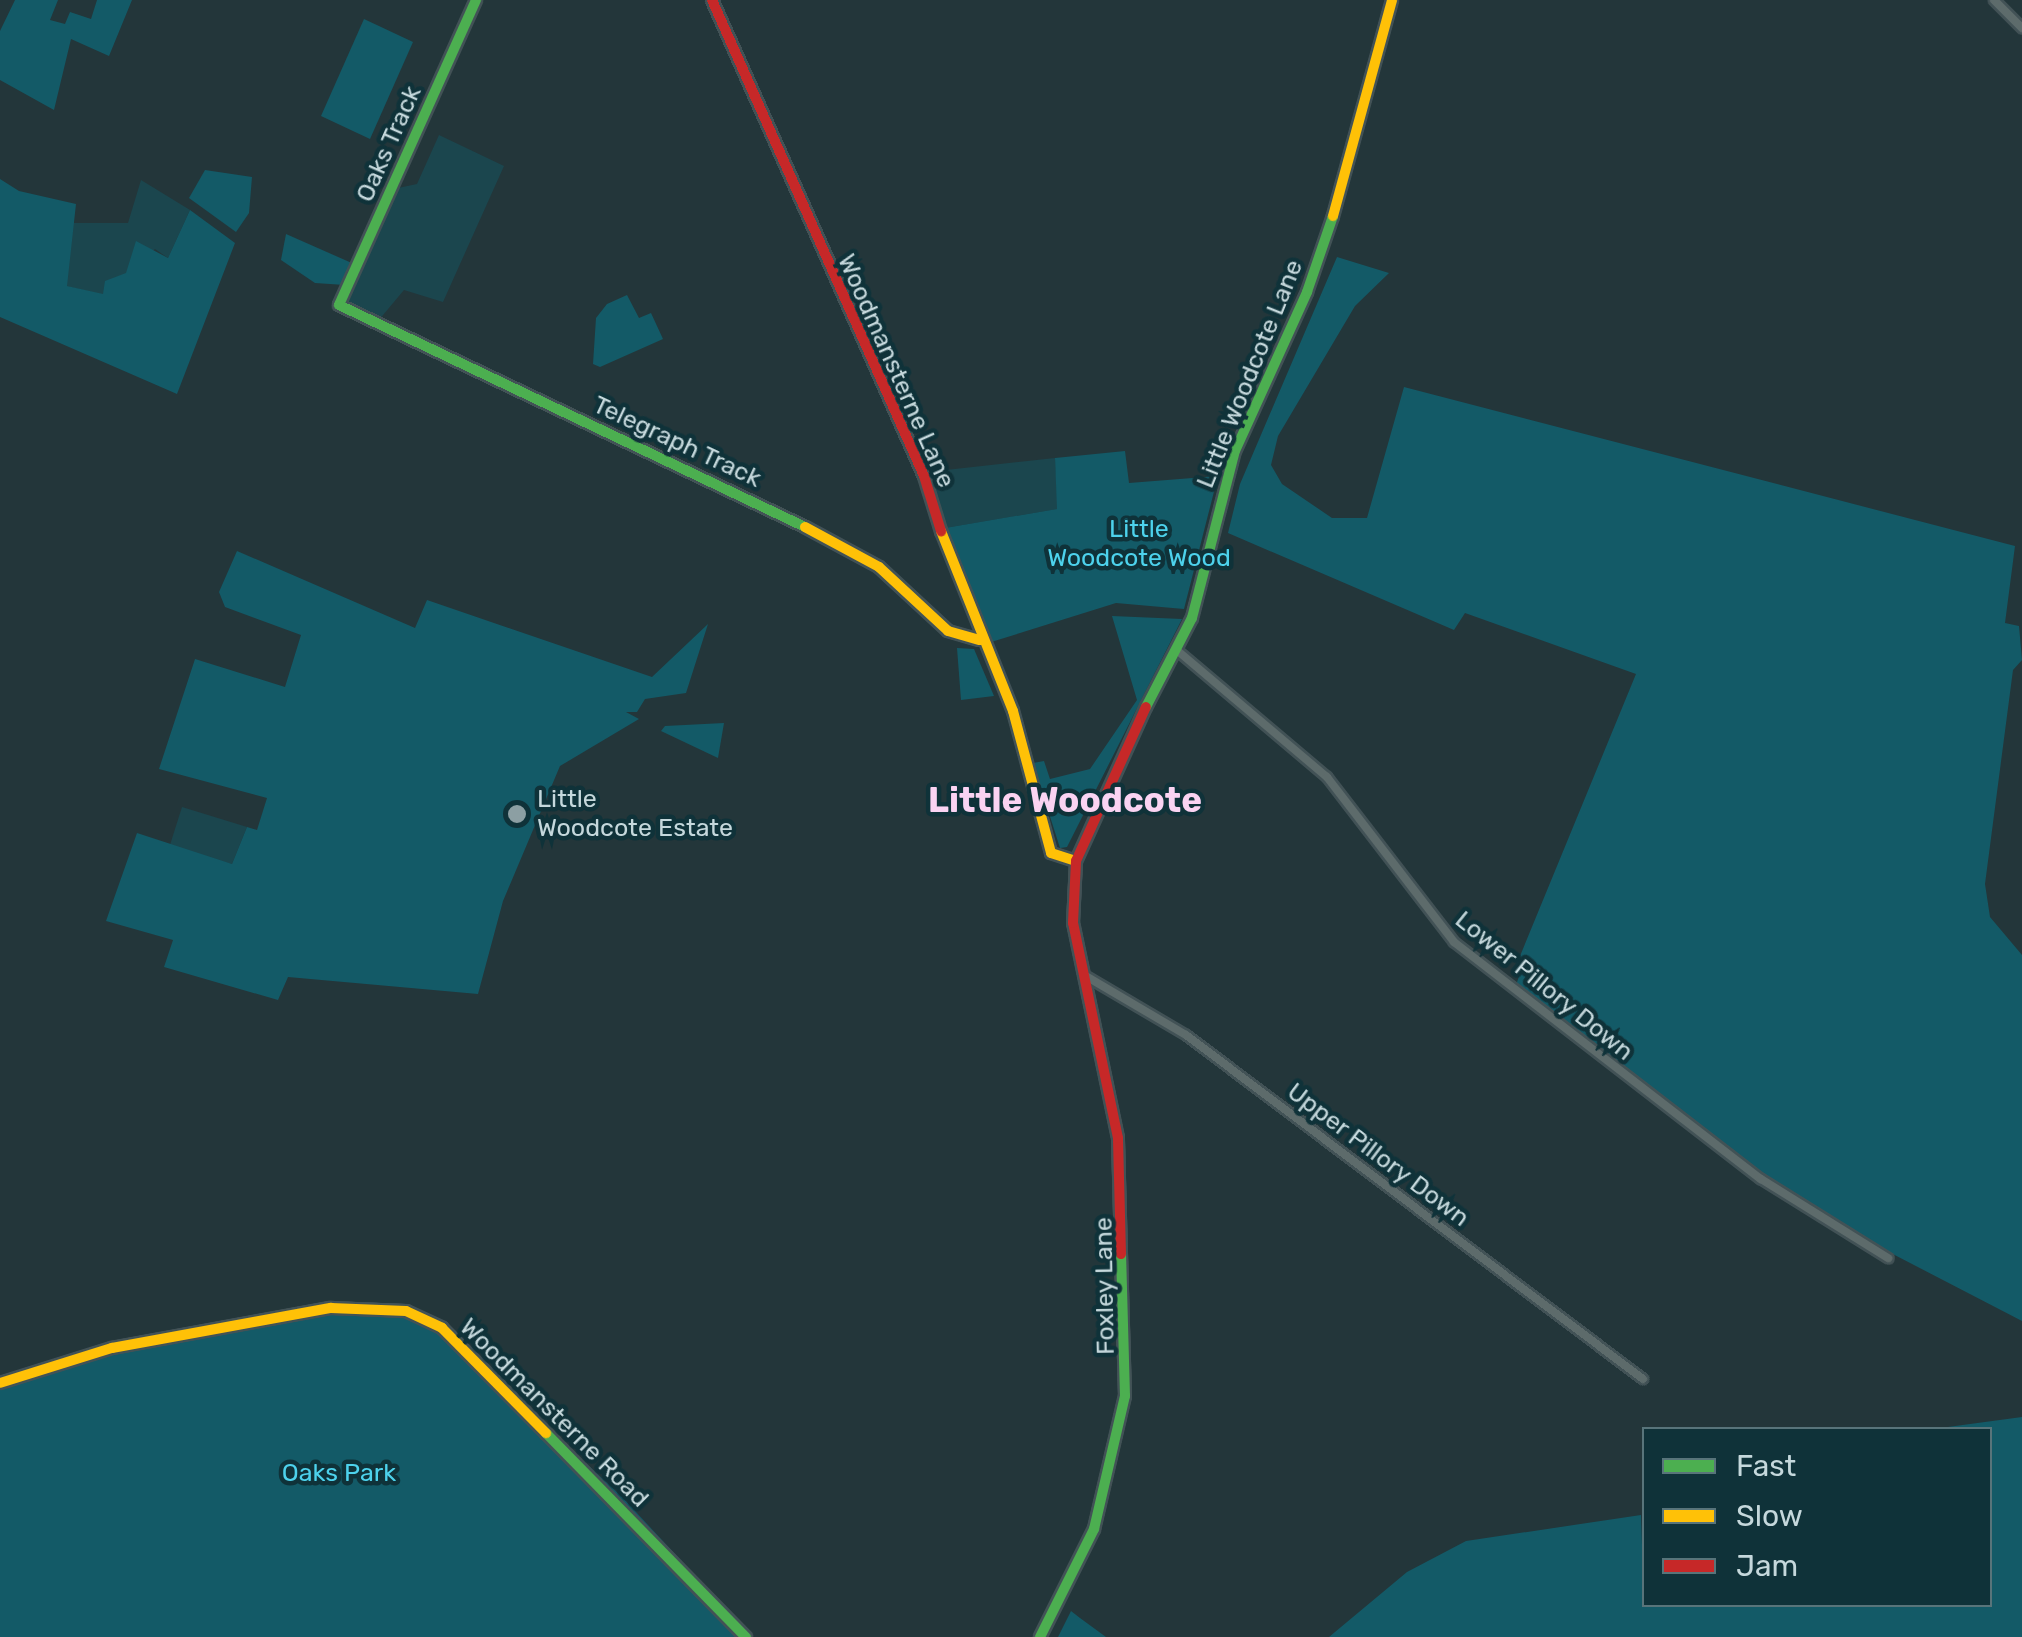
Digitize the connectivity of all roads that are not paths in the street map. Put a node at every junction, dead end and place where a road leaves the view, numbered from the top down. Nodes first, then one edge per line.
1 (476, 0) edge
2 (712, 0) edge
3 (1392, 0) edge
4 (1994, 0) edge
5 (2022, 28) edge
6 (339, 305) joint
7 (980, 640) junction
8 (1179, 652) junction
9 (1076, 861) junction
10 (1073, 923) joint
11 (1082, 974) junction
12 (1888, 1258) dead end
13 (1643, 1379) dead end
14 (0, 1383) edge
15 (746, 1637) edge
16 (1040, 1637) edge

1 - 6 main road, Oaks Track
2 - 7 main road, Woodmansterne Lane
3 - 8 main road, Little Woodcote Lane
4 - 5 street
6 - 7 main road, Telegraph Track
7 - 9 main road, Woodmansterne Lane
8 - 9 main road, Little Woodcote Lane
8 - 12 street, Lower Pillory Down
9 - 10 main road, Little Woodcote Lane
10 - 11 main road, Foxley Lane
11 - 13 street, Upper Pillory Down
11 - 16 main road, Foxley Lane
14 - 15 main road, Woodmansterne Road

